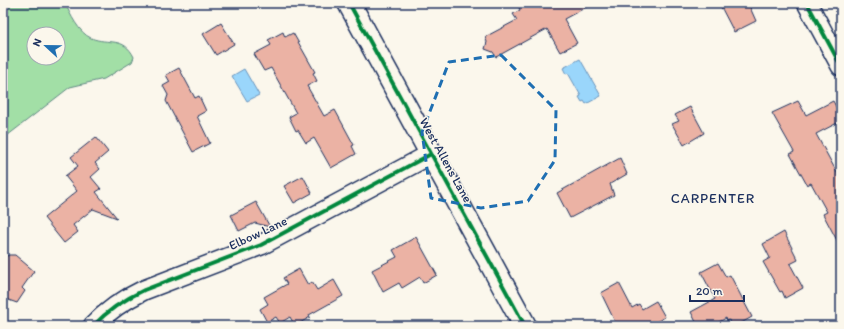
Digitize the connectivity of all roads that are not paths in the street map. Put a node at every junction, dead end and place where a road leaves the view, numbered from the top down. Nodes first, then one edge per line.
1 (349, 3) edge
2 (807, 3) edge
3 (841, 66) edge
4 (431, 154) junction
5 (93, 326) edge
6 (525, 326) edge

1 - 4 street, West Allens Lane
2 - 3 street
4 - 5 street, Elbow Lane
4 - 6 street, West Allens Lane

